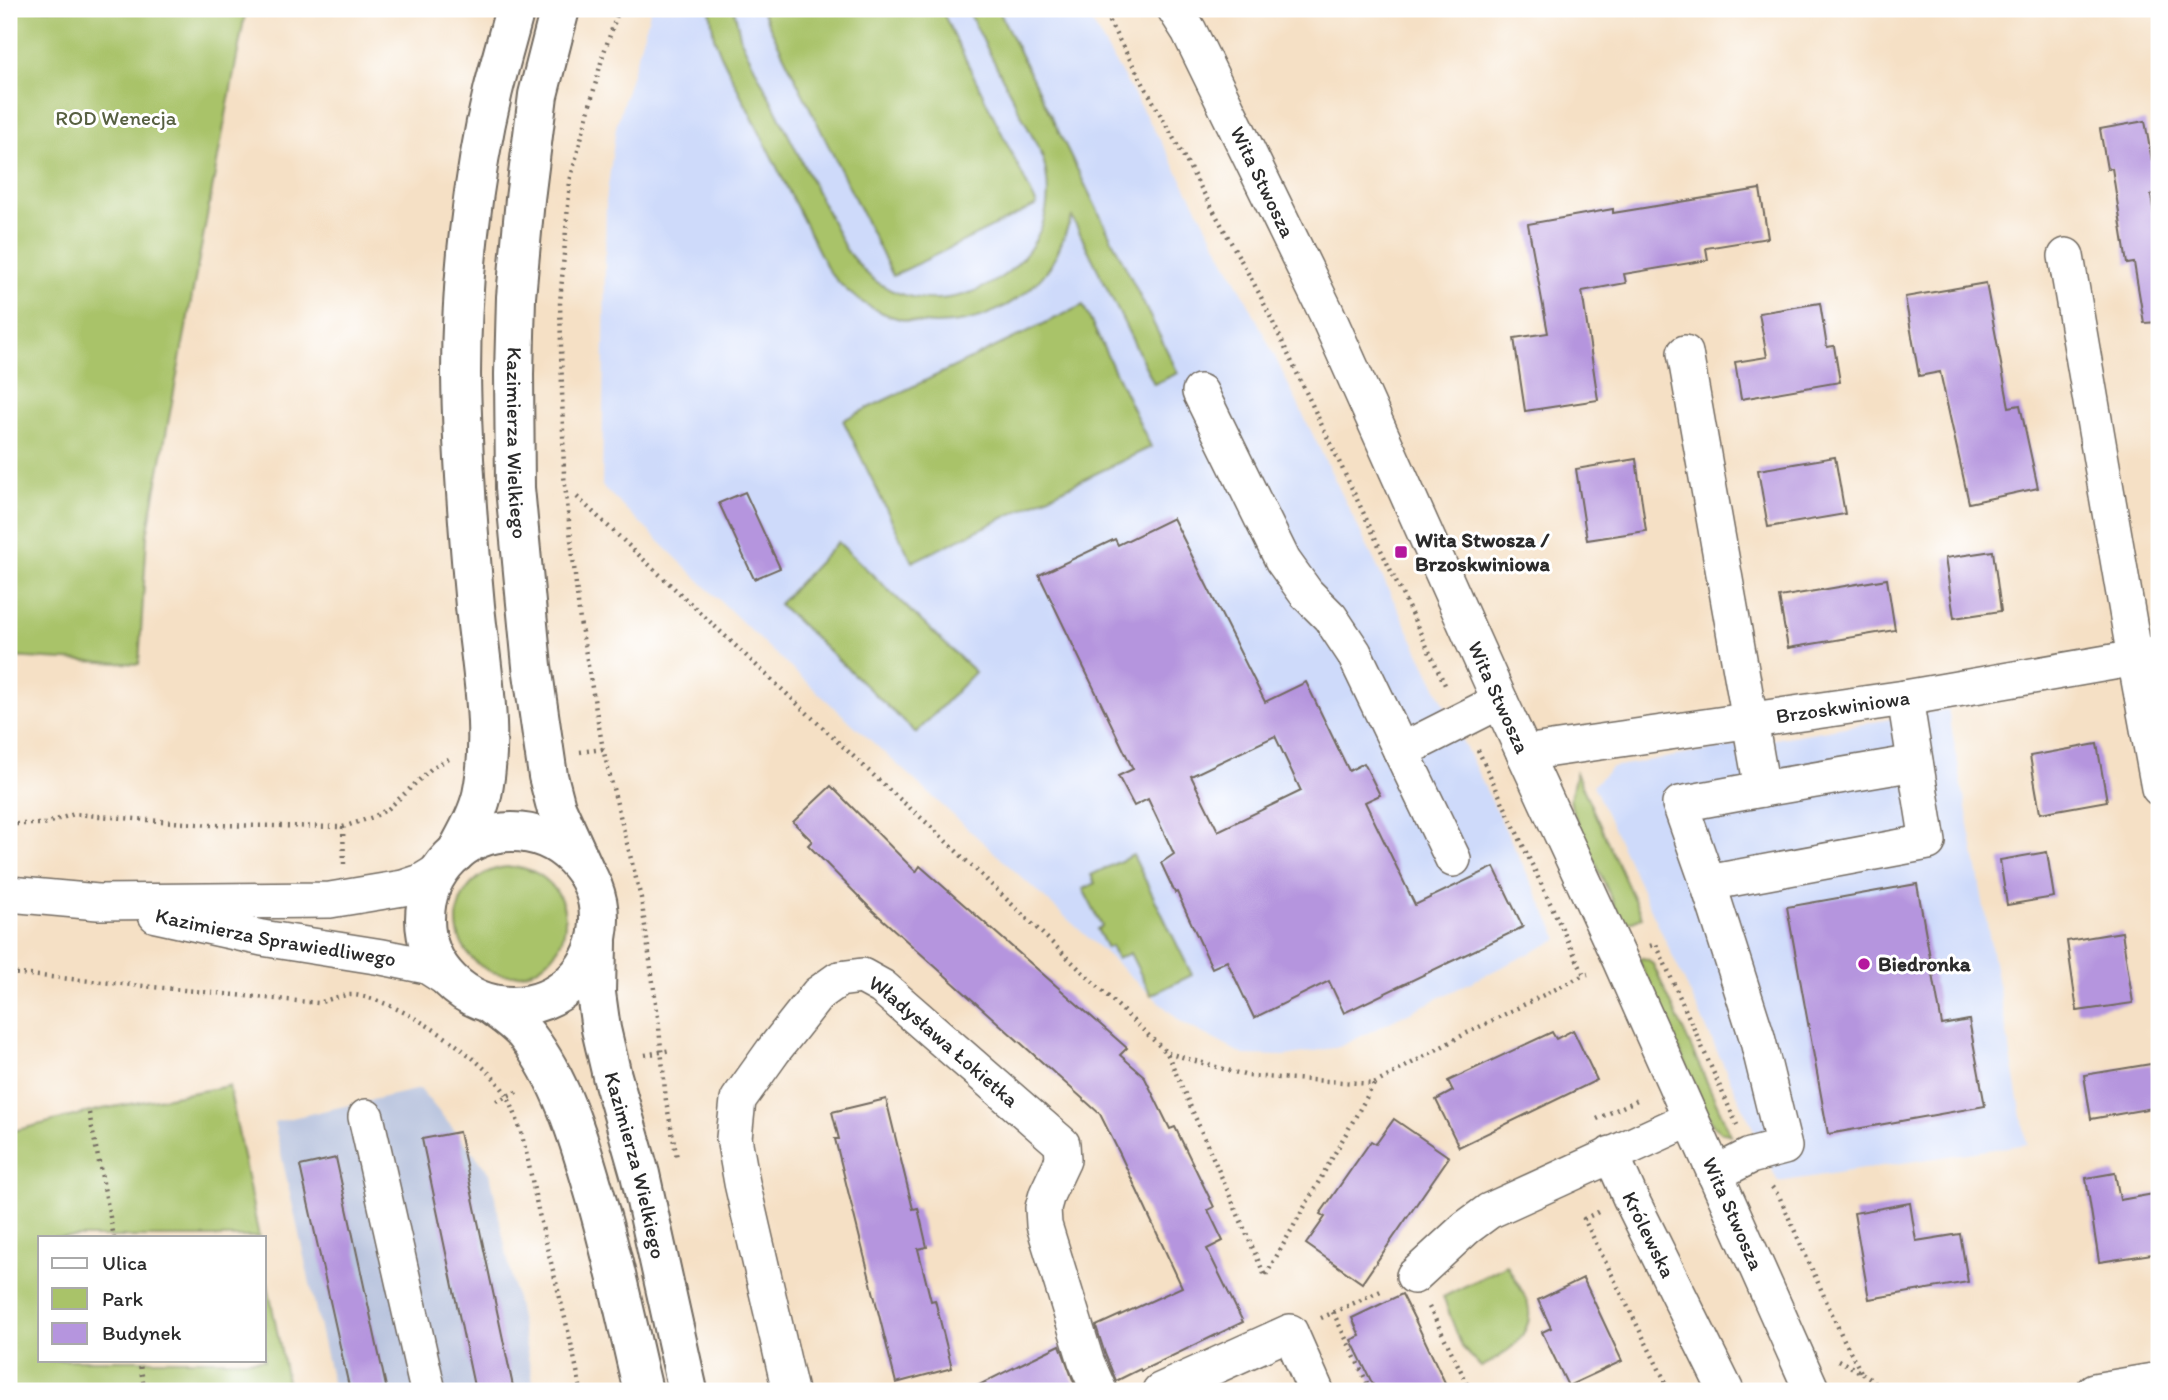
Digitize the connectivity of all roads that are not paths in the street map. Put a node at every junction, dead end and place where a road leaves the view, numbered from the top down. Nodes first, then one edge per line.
1 (515, 9) edge
2 (560, 9) edge
3 (1175, 9) edge
4 (2066, 256) dead end
5 (1685, 353) dead end
6 (1200, 392) dead end
7 (2147, 656) edge
8 (1905, 698) junction
9 (1500, 701) junction
10 (1748, 721) junction
11 (1401, 751) junction
12 (1524, 753) junction
13 (1915, 763) junction
14 (2159, 788) edge
15 (1762, 789) junction
16 (1453, 859) dead end
17 (447, 862) junction
18 (585, 871) junction
19 (1708, 883) junction
20 (9, 894) edge
21 (98, 902) junction
22 (597, 939) junction
23 (452, 982) junction
24 (491, 1005) junction
25 (366, 1117) dead end
26 (1690, 1119) junction
27 (1611, 1154) junction
28 (1715, 1174) junction
29 (1414, 1276) road end
30 (2159, 1380) edge
31 (428, 1391) edge
32 (643, 1391) edge
33 (688, 1391) edge
34 (790, 1391) edge
35 (1099, 1391) edge
36 (1160, 1391) edge
37 (1316, 1391) edge
38 (1726, 1391) edge
39 (1812, 1391) edge
40 (2094, 1391) edge

1 - 17 main road
2 - 18 main road, Kazimierza Wielkiego
3 - 9 street, Wita Stwosza
4 - 7 street
5 - 10 street
6 - 11 street
7 - 8 street, Brzoskwiniowa
7 - 14 street
8 - 10 street, Brzoskwiniowa
8 - 13 street
9 - 11 street
9 - 12 street, Wita Stwosza
10 - 12 street, Brzoskwiniowa
10 - 15 street
11 - 16 street
12 - 26 street, Wita Stwosza
13 - 15 street
13 - 19 street
15 - 19 street
17 - 18 main road
17 - 21 street, Kazimierza Sprawiedliwego
17 - 23 main road
18 - 22 main road
19 - 28 street
20 - 21 street, Kazimierza Sprawiedliwego
21 - 23 street, Kazimierza Sprawiedliwego
22 - 24 main road
22 - 33 main road, Kazimierza Wielkiego
23 - 24 main road
24 - 32 main road, Kazimierza Wielkiego
25 - 31 street
26 - 27 street
26 - 28 street, Wita Stwosza
27 - 29 street
27 - 38 street, Królewska
28 - 39 street, Wita Stwosza
30 - 40 street
34 - 35 street, Władysława Łokietka
36 - 37 street

